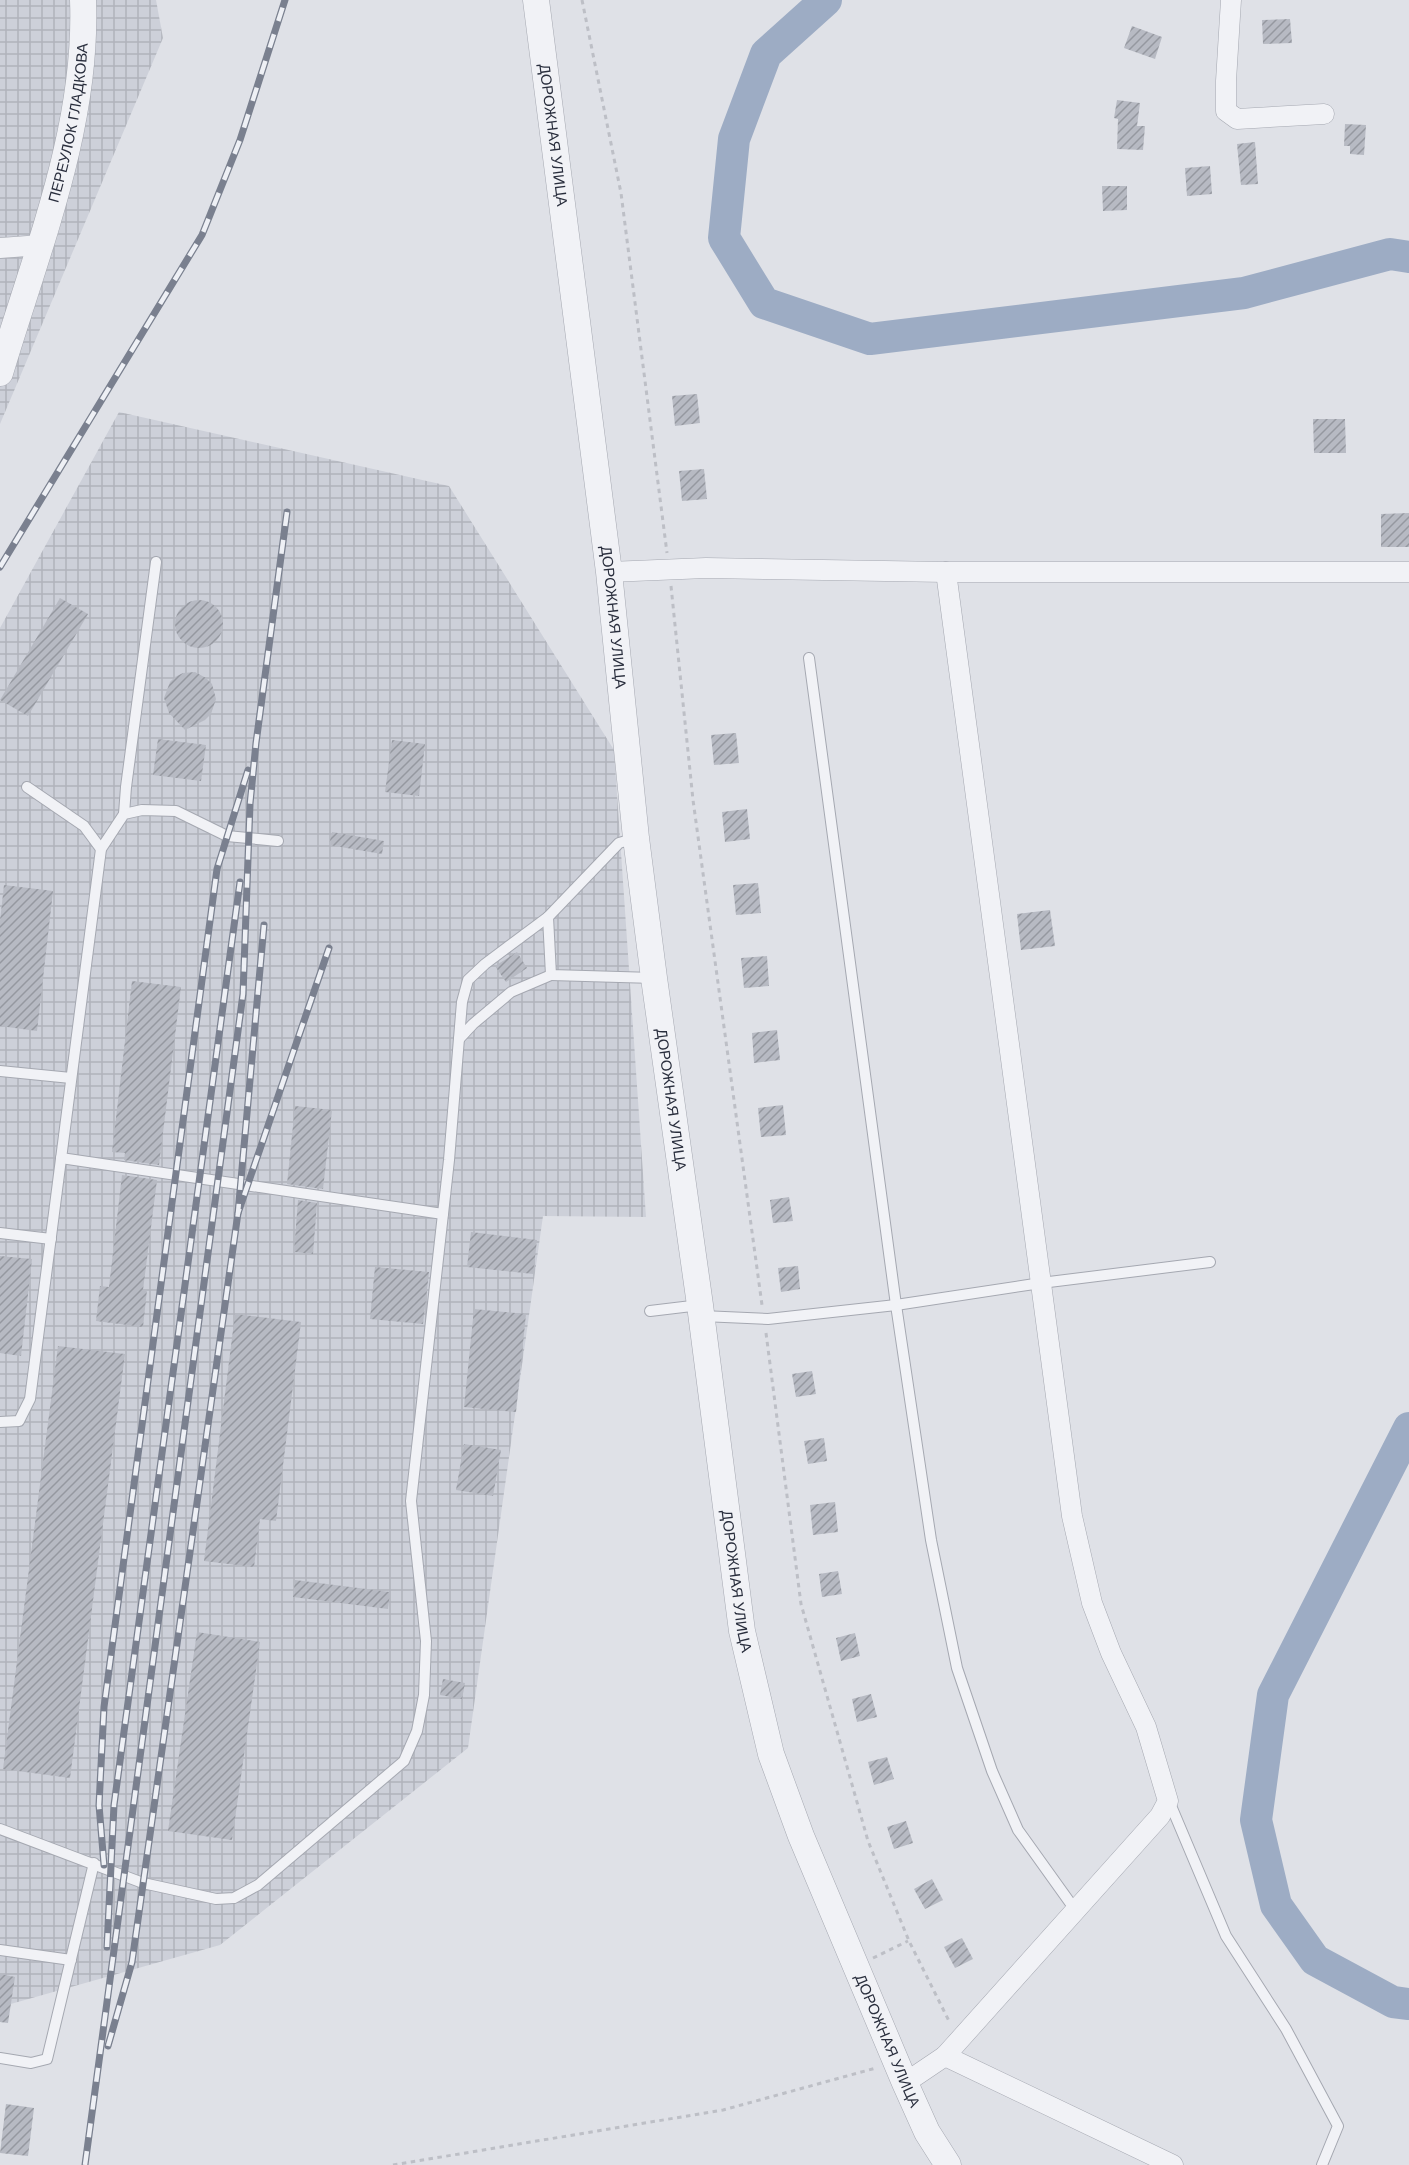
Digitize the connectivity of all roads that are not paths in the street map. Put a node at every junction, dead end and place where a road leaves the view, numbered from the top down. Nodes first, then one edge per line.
1 (536, 0) edge
2 (1231, 0) edge
3 (81, 5) edge
4 (1324, 114) dead end
5 (41, 245) junction
6 (0, 248) edge
7 (0, 373) edge
8 (156, 562) dead end
9 (609, 572) junction
10 (946, 572) junction
11 (1409, 572) edge
12 (809, 658) dead end
13 (27, 787) dead end
14 (124, 814) junction
15 (636, 838) junction
16 (278, 841) dead end
17 (101, 849) junction
18 (548, 917) junction
19 (551, 975) junction
20 (654, 978) junction
21 (459, 1039) junction
22 (0, 1071) edge
23 (71, 1078) junction
24 (61, 1158) junction
25 (443, 1214) junction
26 (0, 1233) edge
27 (51, 1239) junction
28 (1210, 1262) dead end
29 (1041, 1283) junction
30 (896, 1305) junction
31 (650, 1311) dead end
32 (701, 1311) junction
33 (0, 1422) edge
34 (1168, 1801) junction
35 (0, 1829) edge
36 (94, 1863) junction
37 (1076, 1911) junction
38 (0, 1950) edge
39 (71, 1960) junction
40 (945, 2056) junction
41 (0, 2058) edge
42 (901, 2073) junction
43 (948, 2165) edge
44 (1173, 2165) edge
45 (1322, 2165) edge

1 - 9 street, ДОРОЖНАЯ УЛИЦА
2 - 4 street
3 - 5 street, ПЕРЕУЛОК ГЛАДКОВА
5 - 6 street
5 - 7 street, ПЕРЕУЛОК ГЛАДКОВА
8 - 14 lane
9 - 10 street
9 - 15 street, ДОРОЖНАЯ УЛИЦА
10 - 11 street
10 - 29 street
12 - 30 lane
13 - 17 lane
14 - 16 lane
14 - 17 lane
15 - 18 lane
15 - 20 street, ДОРОЖНАЯ УЛИЦА
17 - 23 lane
18 - 19 lane
18 - 21 lane
19 - 20 lane
19 - 21 lane
20 - 32 street, ДОРОЖНАЯ УЛИЦА
21 - 25 lane
22 - 23 lane
23 - 24 lane
24 - 25 lane
24 - 27 lane
25 - 36 lane
26 - 27 lane
27 - 33 lane
28 - 29 lane
29 - 30 lane
29 - 34 street
30 - 32 lane
30 - 37 lane
31 - 32 lane
32 - 42 street, ДОРОЖНАЯ УЛИЦА
34 - 37 street
34 - 45 lane
35 - 36 lane
36 - 39 lane
37 - 40 street
38 - 39 lane
39 - 41 lane
40 - 42 street
40 - 44 street
42 - 43 street, ДОРОЖНАЯ УЛИЦА

